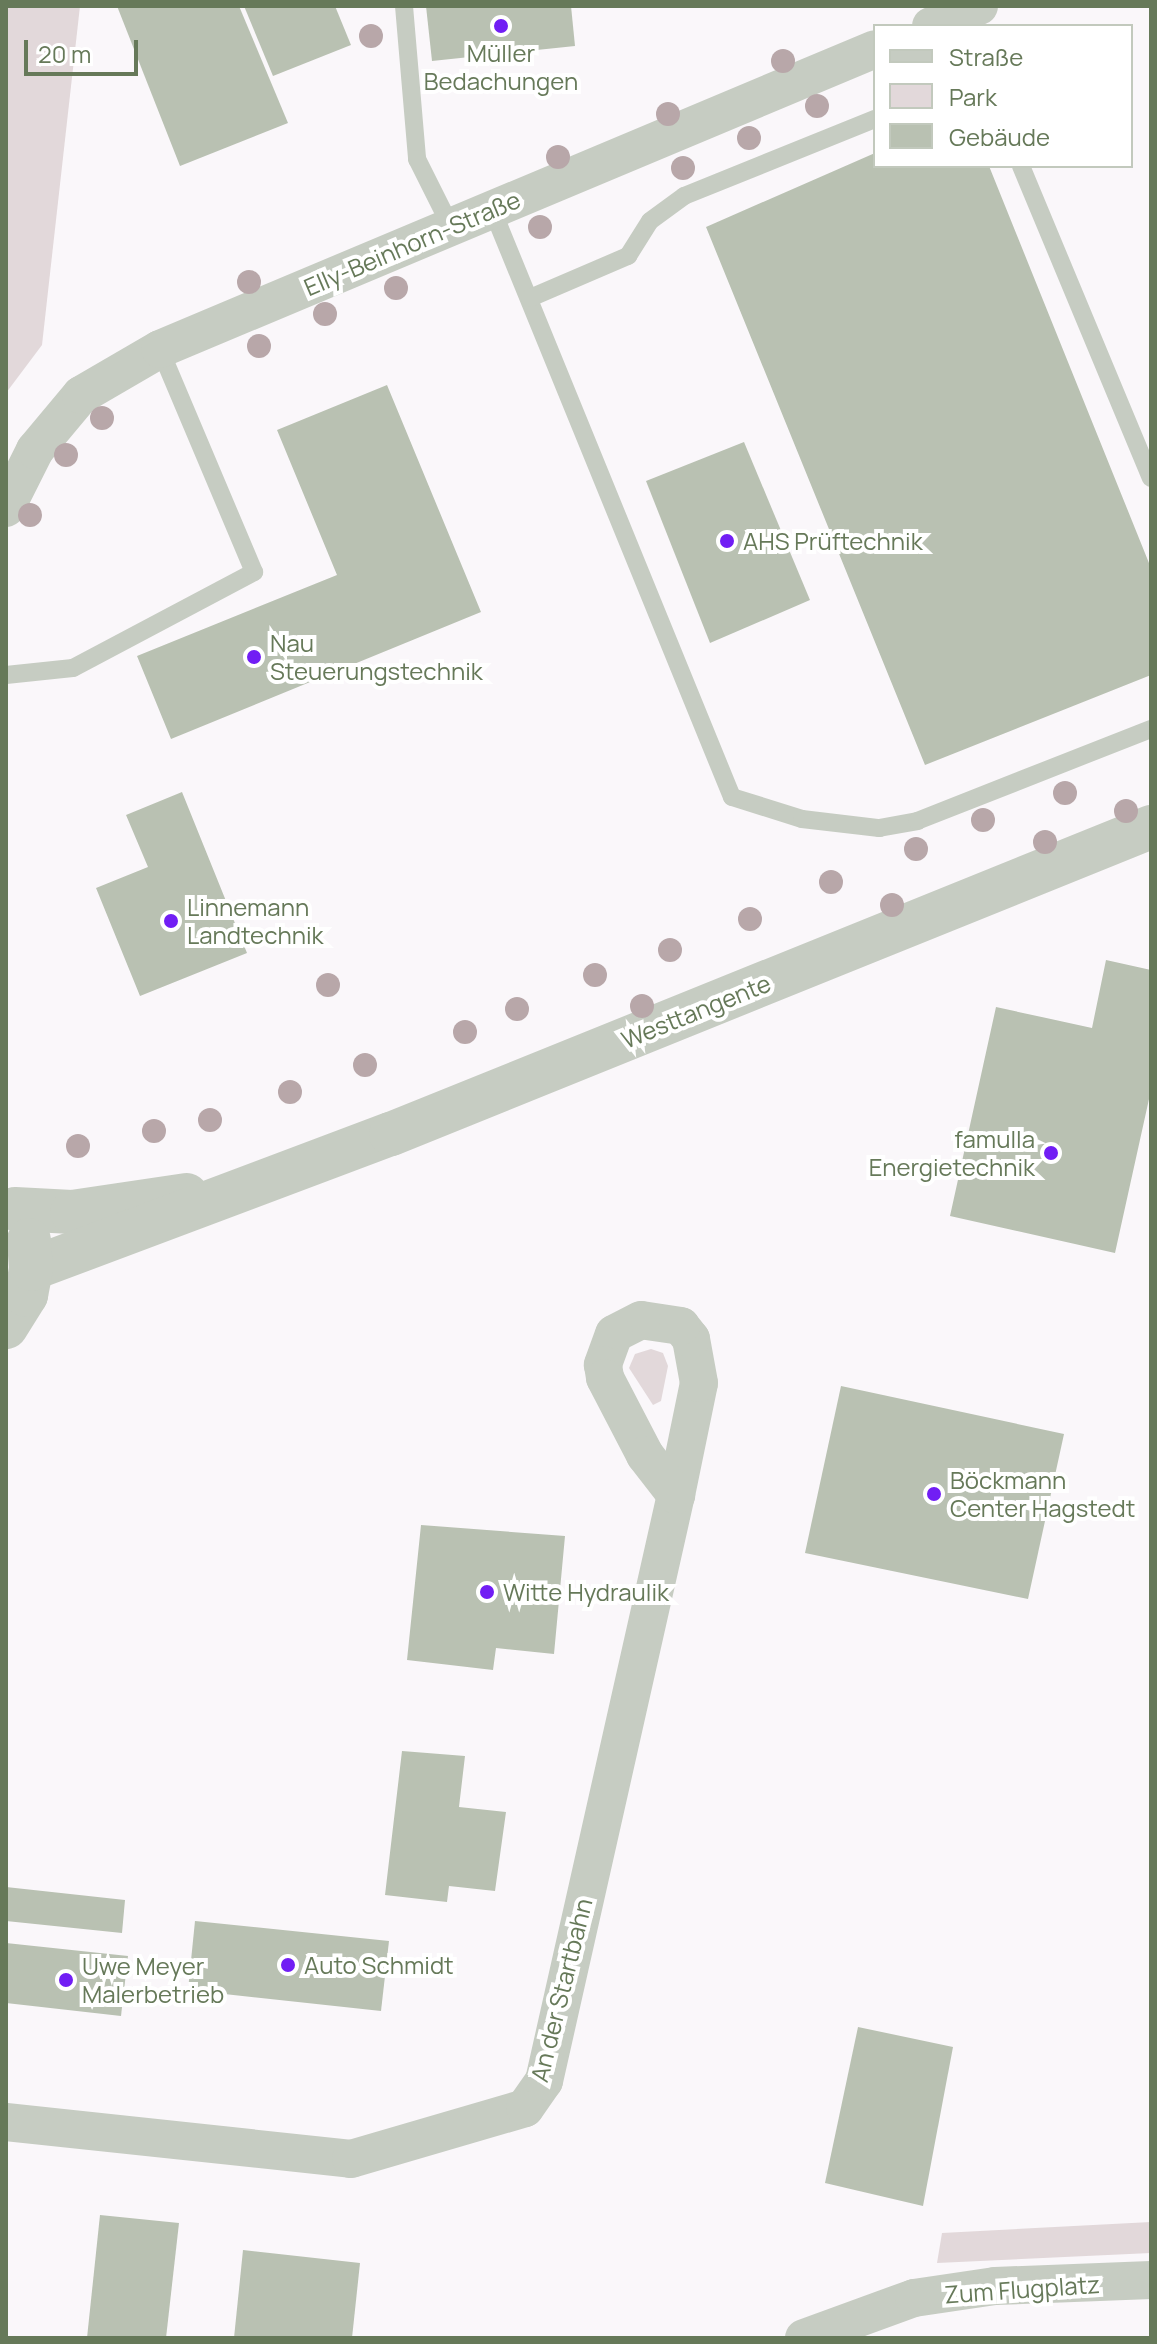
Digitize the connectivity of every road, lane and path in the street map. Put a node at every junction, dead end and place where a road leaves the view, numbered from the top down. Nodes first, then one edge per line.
1 (404, 6) edge
2 (979, 6) edge
3 (936, 24) edge
4 (873, 50) edge
5 (873, 120) edge
6 (1022, 168) edge
7 (492, 209) junction
8 (451, 227) junction
9 (530, 298) junction
10 (160, 349) junction
11 (1151, 478) edge
12 (6, 508) edge
13 (6, 675) edge
14 (1151, 729) edge
15 (1151, 827) edge
16 (239, 1189) junction
17 (10, 1205) edge
18 (31, 1269) junction
19 (6, 1327) edge
20 (676, 1495) dead end
21 (6, 2122) edge
22 (1151, 2280) edge
23 (804, 2338) edge

1 - 8 lane
2 - 3 street
4 - 7 street, Elly-Beinhorn-Straße
5 - 9 lane
6 - 11 lane
7 - 8 street, Elly-Beinhorn-Straße
7 - 9 lane
8 - 10 street, Elly-Beinhorn-Straße
9 - 14 lane
10 - 12 street, Elly-Beinhorn-Straße
10 - 13 lane
15 - 16 street, Westtangente
16 - 17 street, Westtangente
16 - 18 street, Westtangente
17 - 18 street, Westtangente
18 - 19 street, Westtangente
20 - 21 street, An der Startbahn
22 - 23 street, Zum Flugplatz

